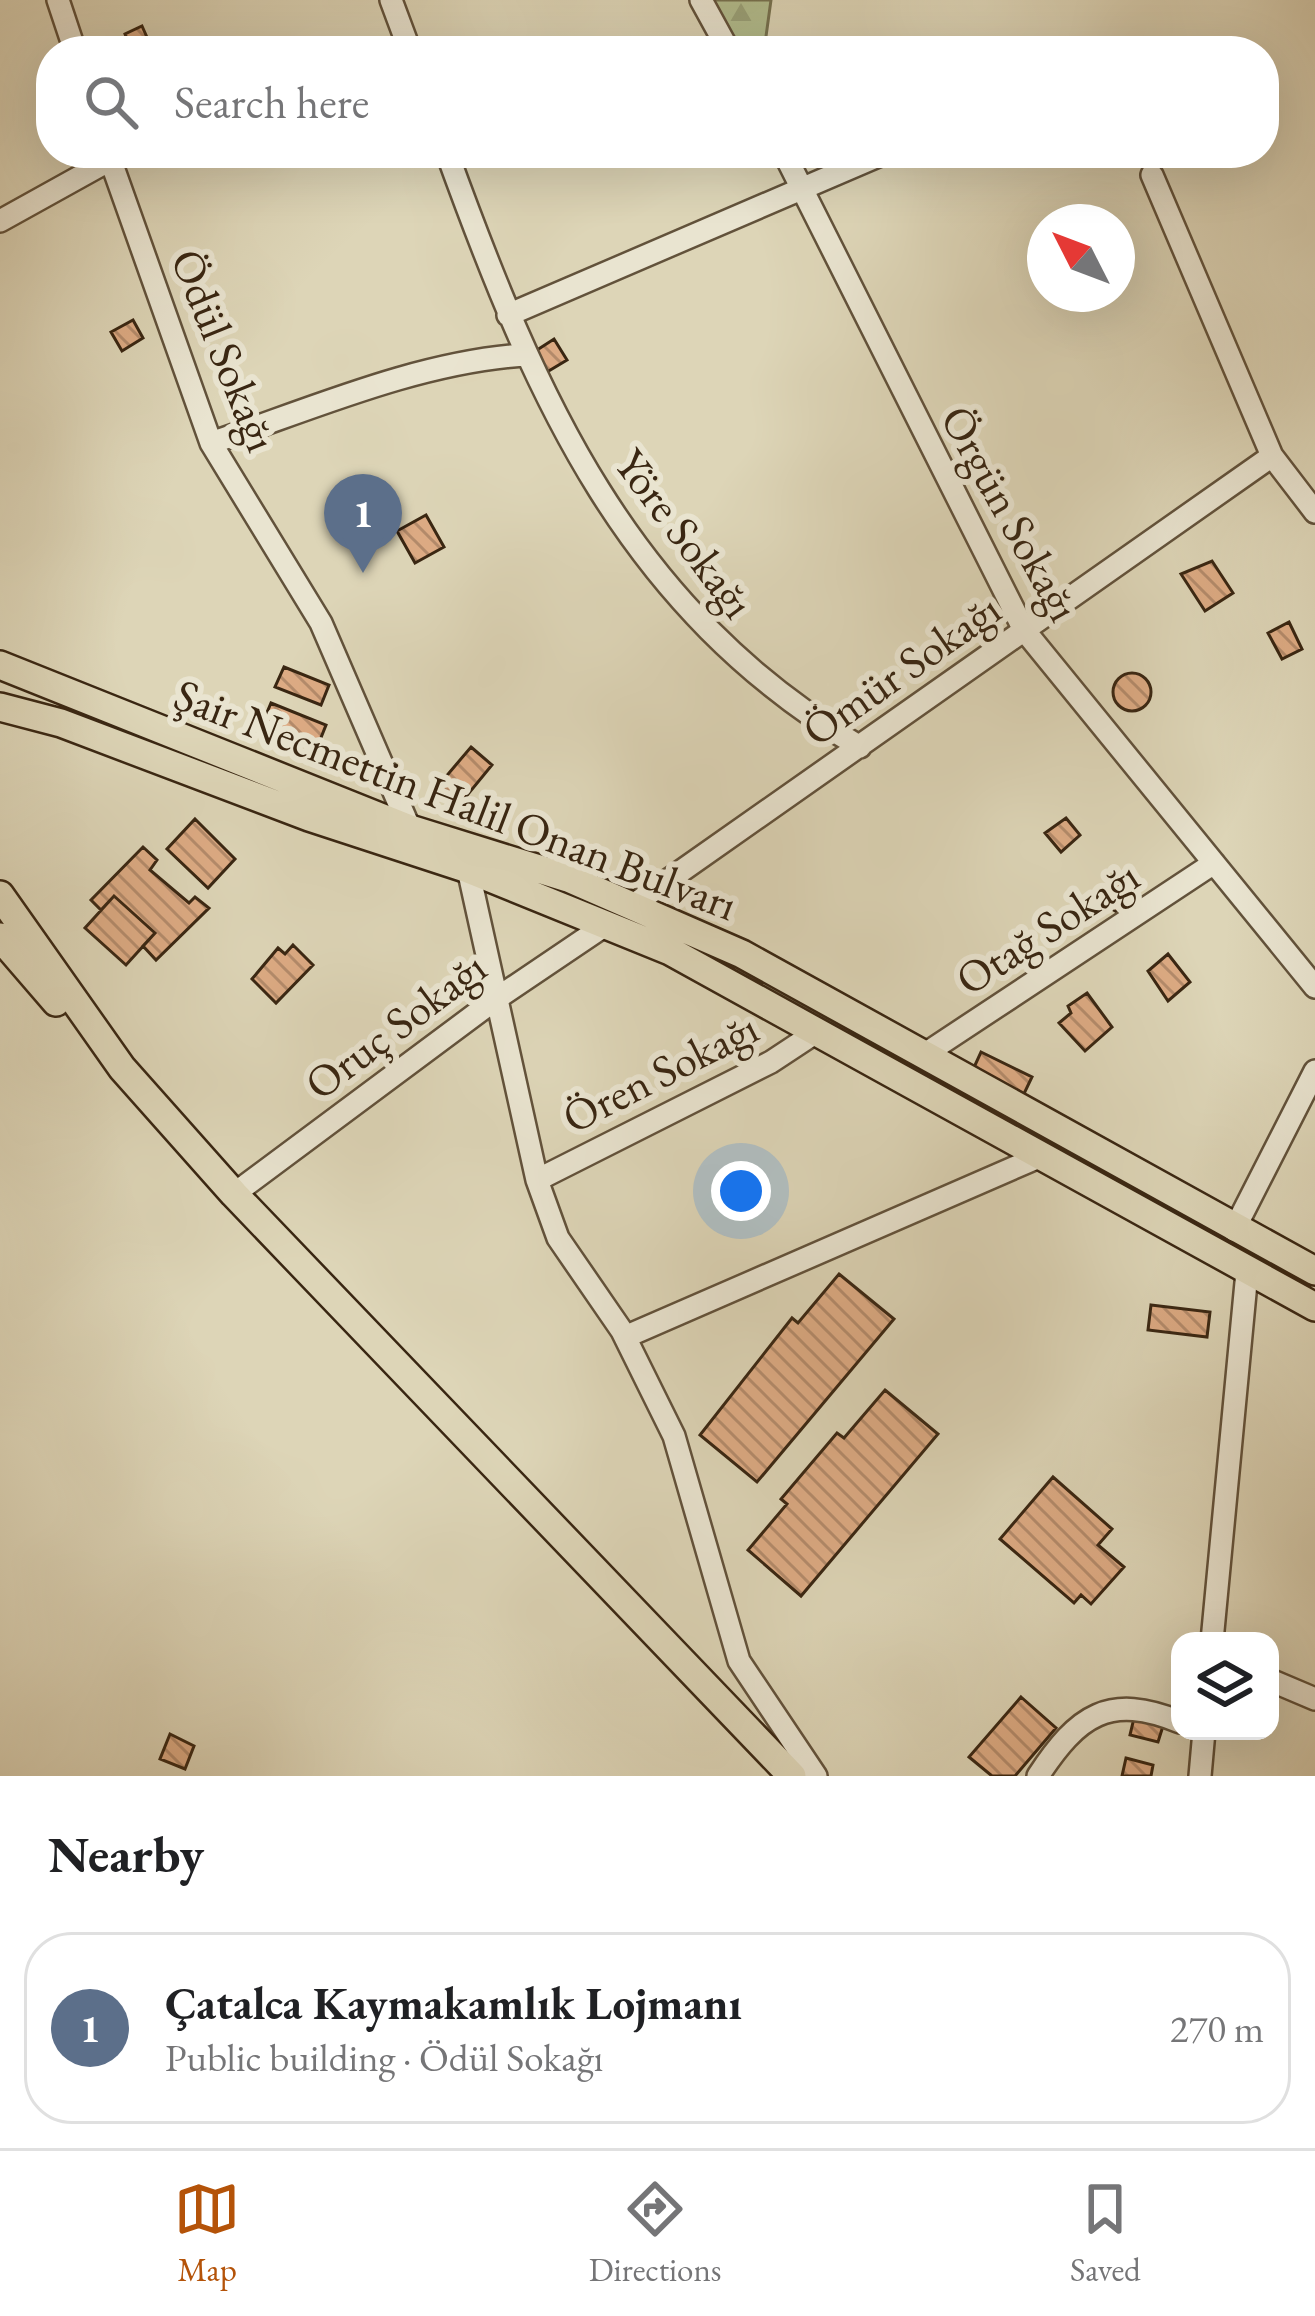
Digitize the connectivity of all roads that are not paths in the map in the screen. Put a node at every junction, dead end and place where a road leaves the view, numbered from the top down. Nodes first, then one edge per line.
1 (58, 0) edge
2 (392, 0) edge
3 (701, 0) edge
4 (70, 36) edge
5 (405, 36) edge
6 (721, 36) edge
7 (90, 168) edge
8 (113, 168) edge
9 (453, 168) edge
10 (792, 168) edge
11 (850, 168) edge
12 (1152, 175) dead end
13 (802, 189) junction
14 (0, 220) edge
15 (508, 315) junction
16 (524, 355) junction
17 (211, 442) junction
18 (1272, 456) junction
19 (1315, 512) edge
20 (1024, 630) junction
21 (0, 665) edge
22 (0, 707) edge
23 (860, 747) junction
24 (410, 829) junction
25 (1214, 863) junction
26 (469, 869) junction
27 (0, 895) edge
28 (633, 905) junction
29 (607, 924) junction
30 (0, 937) edge
31 (1315, 987) edge
32 (496, 998) junction
33 (818, 1031) junction
34 (922, 1056) junction
35 (122, 1068) junction
36 (1315, 1071) edge
37 (1041, 1156) junction
38 (537, 1180) junction
39 (234, 1194) junction
40 (1234, 1230) junction
41 (1315, 1271) edge
42 (1247, 1272) junction
43 (1315, 1307) edge
44 (625, 1337) junction
45 (1213, 1632) edge
46 (1279, 1684) edge
47 (1315, 1699) edge
48 (1171, 1718) edge
49 (1203, 1740) edge
50 (791, 1776) edge
51 (816, 1776) edge
52 (1038, 1776) edge
53 (1199, 1776) edge

1 - 4 street
2 - 5 street
3 - 6 street
7 - 14 street
8 - 17 street, Ödül Sokağı
9 - 15 street, Yöre Sokağı
10 - 13 street, Örgün Sokağı
11 - 13 street
12 - 18 street
13 - 15 street
13 - 20 street, Örgün Sokağı
15 - 16 street, Yöre Sokağı
16 - 17 street
16 - 23 street, Yöre Sokağı
17 - 24 street, Ödül Sokağı
18 - 19 street
18 - 20 street, Ömür Sokağı
20 - 23 street, Ömür Sokağı
20 - 25 street, Örgün Sokağı
21 - 24 main road, Şair Necmettin Halil Onan Bulvarı
22 - 26 main road, Şair Necmettin Halil Onan Bulvarı
23 - 28 street, Ömür Sokağı
24 - 28 main road, Şair Necmettin Halil Onan Bulvarı
25 - 31 street, Örgün Sokağı
25 - 34 street, Otağ Sokağı
26 - 29 main road, Şair Necmettin Halil Onan Bulvarı
26 - 32 street
27 - 35 main road
28 - 34 main road, Şair Necmettin Halil Onan Bulvarı
29 - 32 street, Oruç Sokağı
29 - 33 main road, Şair Necmettin Halil Onan Bulvarı
30 - 35 main road
32 - 38 street
32 - 39 street, Oruç Sokağı
33 - 37 main road, Şair Necmettin Halil Onan Bulvarı
33 - 38 street, Ören Sokağı
34 - 40 main road, Şair Necmettin Halil Onan Bulvarı
35 - 39 main road
36 - 40 street
37 - 42 main road, Şair Necmettin Halil Onan Bulvarı
37 - 44 street
38 - 44 street
39 - 50 main road
40 - 41 main road, Şair Necmettin Halil Onan Bulvarı
42 - 43 main road, Şair Necmettin Halil Onan Bulvarı
42 - 45 street
44 - 51 street
46 - 47 street
48 - 52 street
49 - 53 street

